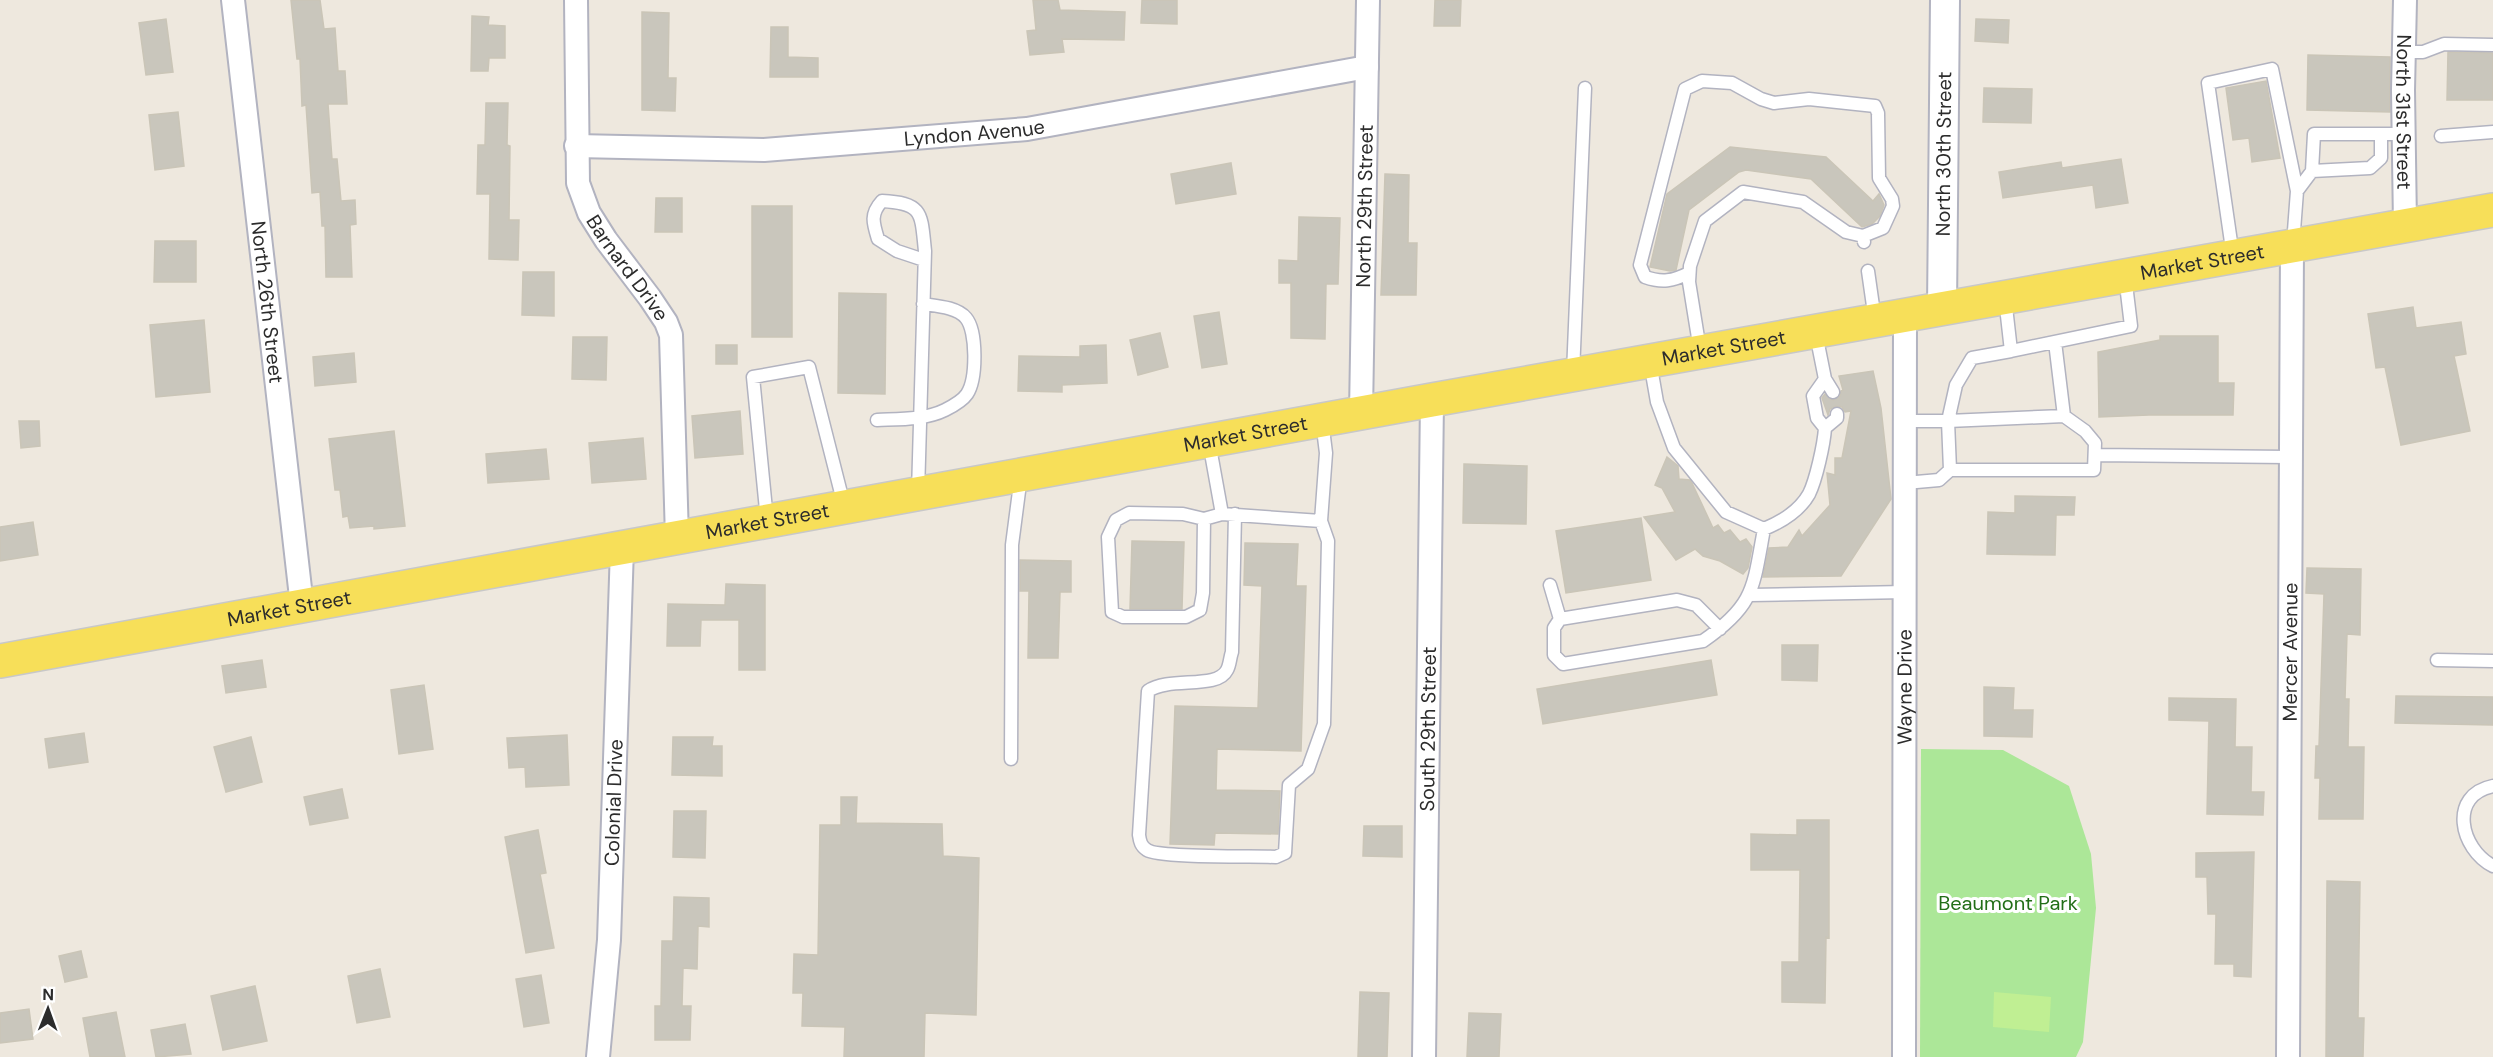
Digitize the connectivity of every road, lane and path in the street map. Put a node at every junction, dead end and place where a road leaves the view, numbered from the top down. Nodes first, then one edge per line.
1 (233, 0) edge
2 (576, 0) edge
3 (1368, 0) edge
4 (1945, 0) edge
5 (2405, 0) edge
6 (2493, 45) edge
7 (2404, 52) junction
8 (1367, 67) junction
9 (1585, 88) dead end
10 (2493, 132) edge
11 (2393, 134) junction
12 (2441, 136) dead end
13 (576, 146) junction
14 (2312, 171) junction
15 (2297, 191) junction
16 (2493, 210) edge
17 (2406, 225) junction
18 (2292, 246) junction
19 (2233, 256) junction
20 (924, 260) junction
21 (1868, 271) dead end
22 (1689, 273) junction
23 (2125, 276) junction
24 (2004, 297) junction
25 (923, 304) junction
26 (1942, 308) junction
27 (1890, 318) junction
28 (1816, 331) junction
29 (2055, 342) junction
30 (2011, 351) junction
31 (1701, 352) junction
32 (1649, 361) junction
33 (1573, 375) junction
34 (1825, 379) junction
35 (1833, 392) dead end
36 (1432, 400) junction
37 (1361, 413) junction
38 (1837, 414) dead end
39 (2064, 416) junction
40 (920, 417) junction
41 (877, 420) dead end
42 (1322, 420) junction
43 (1905, 421) junction
44 (1948, 421) junction
45 (1825, 428) junction
46 (1209, 441) junction
47 (2095, 455) junction
48 (2291, 457) junction
49 (1950, 470) junction
50 (1021, 475) junction
51 (1905, 483) junction
52 (918, 494) junction
53 (845, 507) junction
54 (1228, 514) junction
55 (1204, 519) junction
56 (767, 521) junction
57 (1321, 521) junction
58 (1764, 530) junction
59 (677, 538) junction
60 (622, 548) junction
61 (1550, 585) dead end
62 (1905, 592) junction
63 (1750, 595) junction
64 (302, 606) junction
65 (1560, 619) junction
66 (1720, 630) junction
67 (2437, 660) dead end
68 (2493, 661) edge
69 (0, 662) edge
70 (1011, 759) dead end
71 (2493, 786) edge
72 (2493, 866) edge
73 (592, 1056) edge
74 (1424, 1057) edge
75 (1904, 1057) edge
76 (2288, 1057) edge

1 - 64 street, North 26th Street
2 - 13 street, Barnard Drive
3 - 8 street, North 29th Street
4 - 26 street, North 30th Street
5 - 7 street, North 31st Street
6 - 7 lane
7 - 11 street, North 31st Street
8 - 13 street, Lyndon Avenue
8 - 37 street, North 29th Street
9 - 33 lane
10 - 12 lane
11 - 14 lane
11 - 14 lane
11 - 17 street, North 31st Street
13 - 59 street, Barnard Drive
14 - 15 lane
15 - 18 lane
15 - 19 lane
16 - 17 main road, Market Street
17 - 18 main road, Market Street
18 - 19 main road, Market Street
18 - 48 street, Mercer Avenue
19 - 23 main road, Market Street
20 - 20 lane
20 - 25 lane
21 - 27 lane
22 - 22 lane
22 - 31 lane
23 - 24 main road, Market Street
23 - 29 lane
24 - 26 main road, Market Street
24 - 30 lane
25 - 40 lane
25 - 40 lane
26 - 27 main road, Market Street
27 - 28 main road, Market Street
27 - 43 street, Wayne Drive
28 - 31 main road, Market Street
28 - 34 lane
29 - 30 lane
29 - 39 lane
30 - 44 lane
31 - 32 main road, Market Street
32 - 33 main road, Market Street
32 - 58 lane
33 - 36 main road, Market Street
34 - 35 lane
34 - 45 lane
36 - 37 main road, Market Street
36 - 74 street, South 29th Street
37 - 42 main road, Market Street
38 - 45 lane
39 - 44 lane
39 - 47 lane
40 - 41 lane
40 - 52 lane
42 - 46 main road, Market Street
42 - 57 lane
43 - 44 lane
43 - 51 street, Wayne Drive
44 - 49 lane
45 - 58 lane
46 - 50 main road, Market Street
46 - 54 lane
47 - 48 lane
47 - 49 lane
48 - 76 street, Mercer Avenue
49 - 51 lane
50 - 52 main road, Market Street
50 - 70 lane
51 - 62 street, Wayne Drive
52 - 53 main road, Market Street
53 - 56 main road, Market Street
53 - 56 lane
54 - 55 lane
54 - 57 lane
54 - 57 lane
55 - 55 lane
56 - 59 main road, Market Street
58 - 63 lane
59 - 60 main road, Market Street
60 - 64 main road, Market Street
60 - 73 street, Colonial Drive
61 - 65 lane
62 - 63 lane
62 - 75 street, Wayne Drive
63 - 66 lane
64 - 69 main road, Market Street
65 - 66 lane
65 - 66 lane
67 - 68 lane
71 - 72 lane

